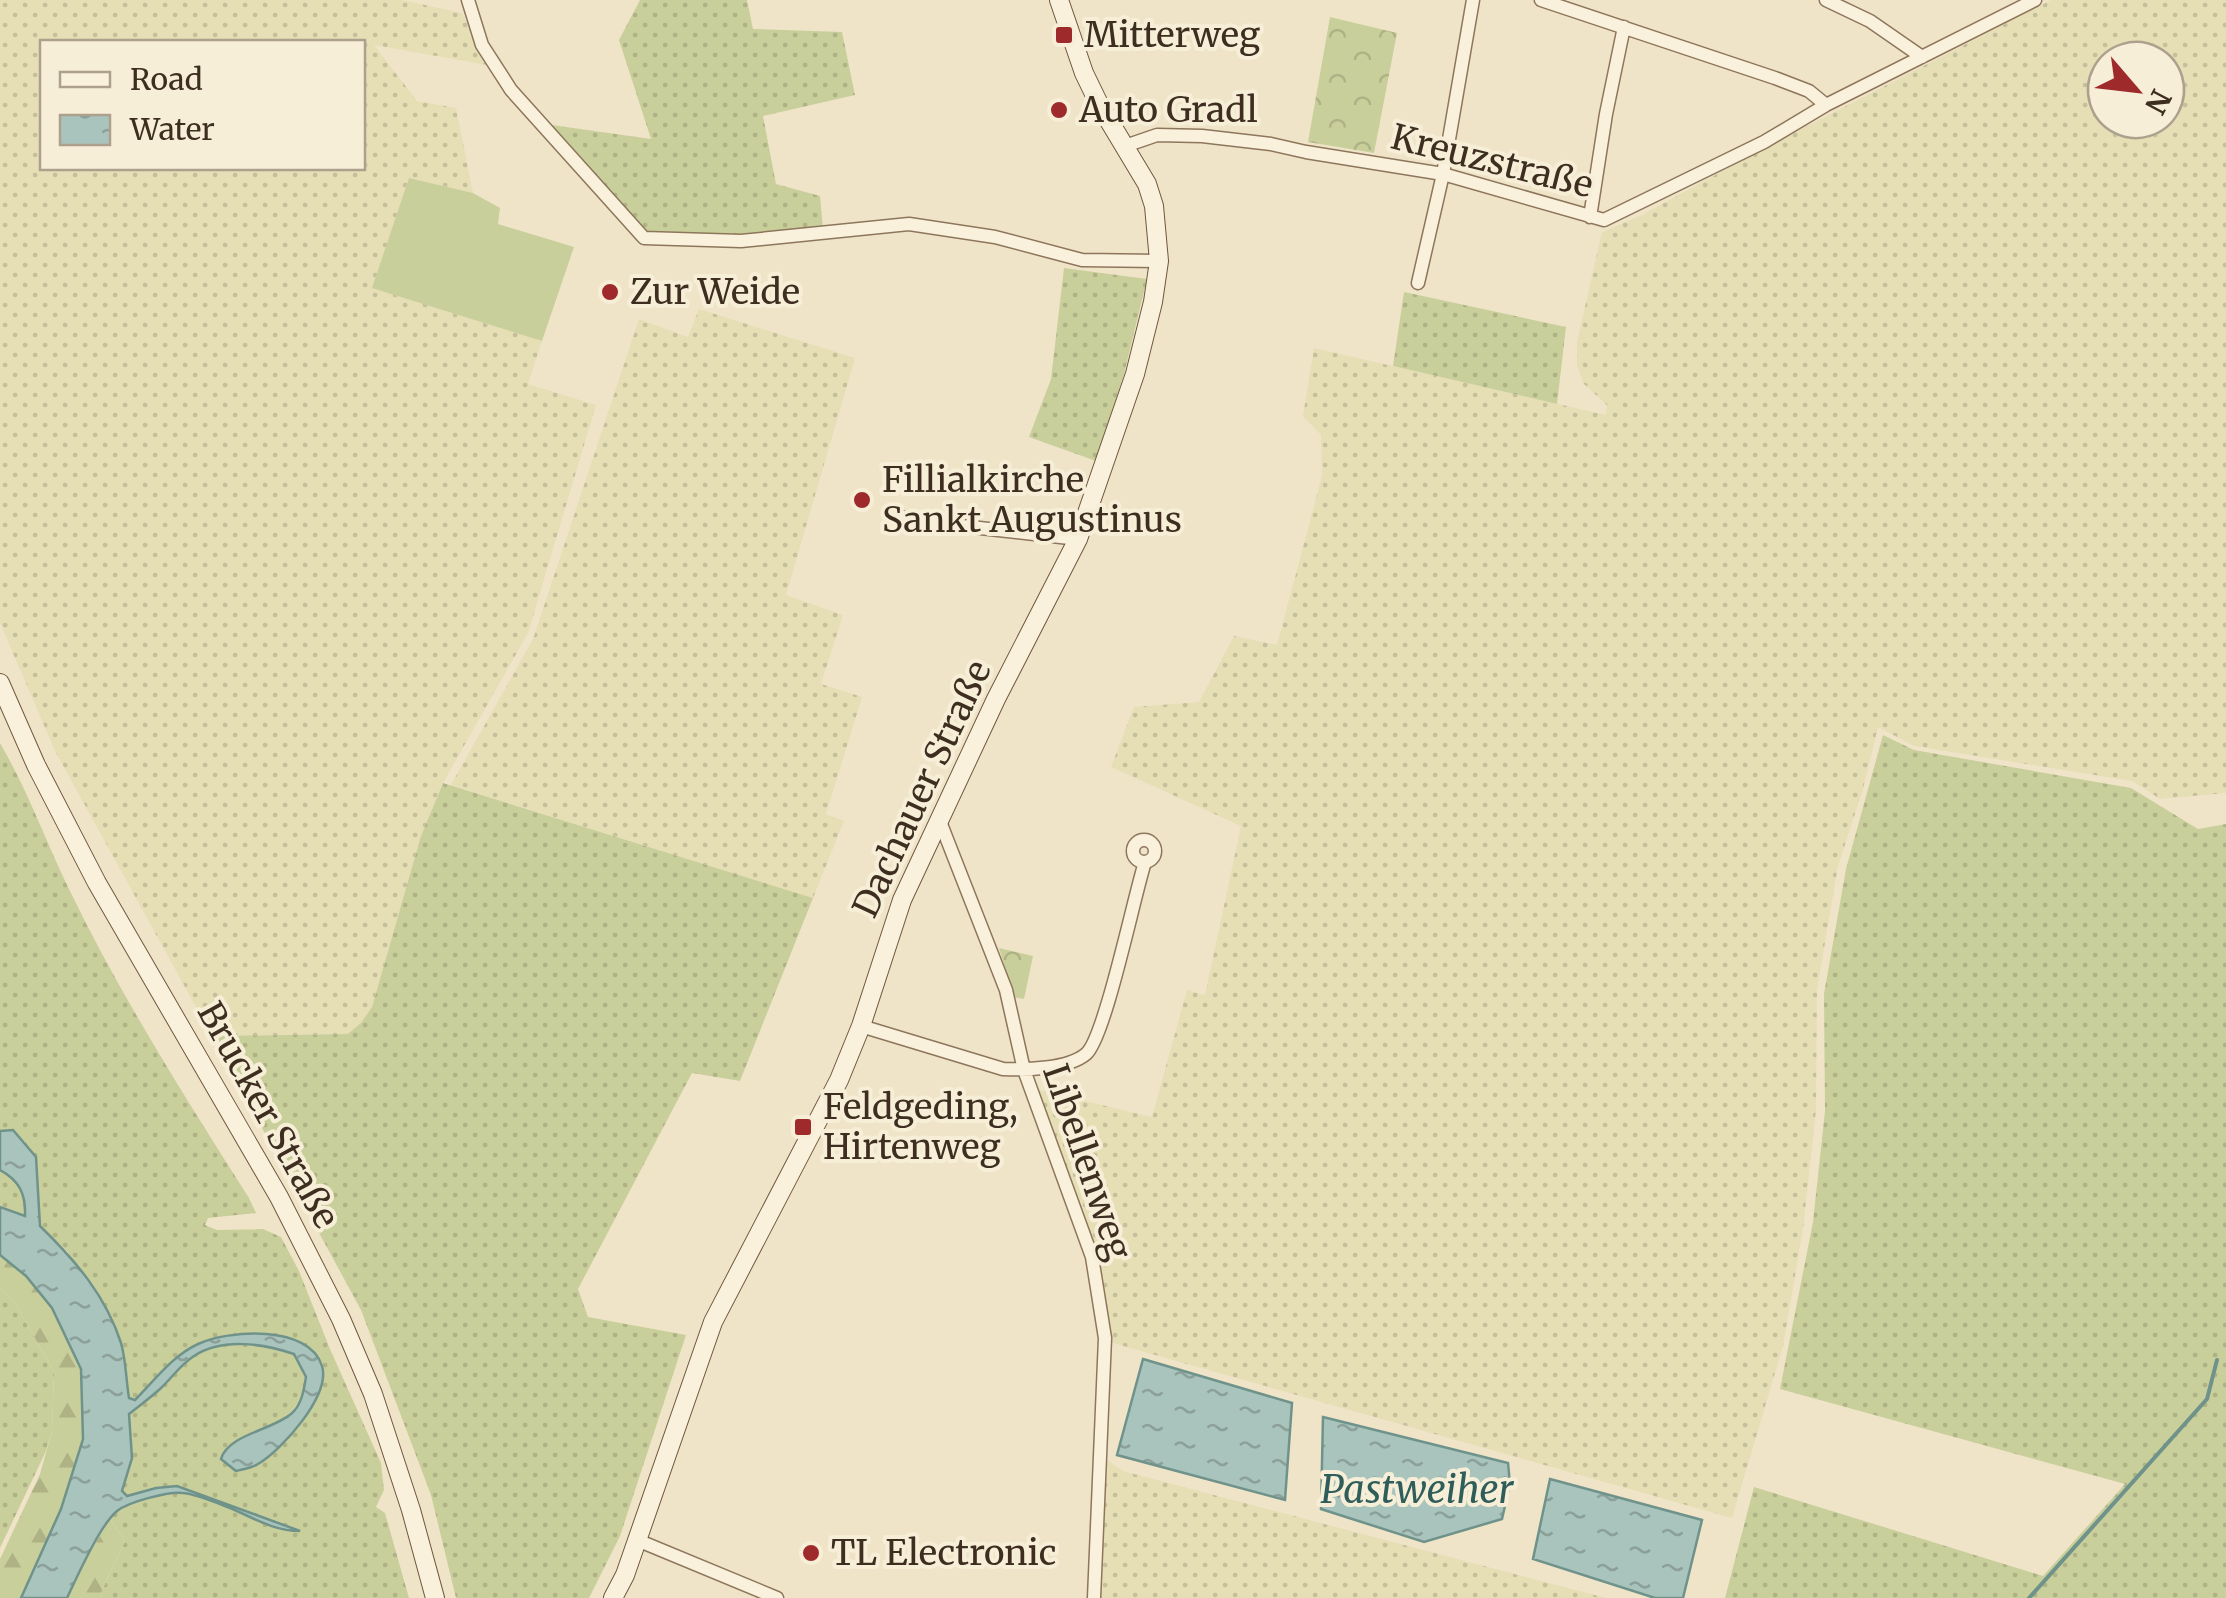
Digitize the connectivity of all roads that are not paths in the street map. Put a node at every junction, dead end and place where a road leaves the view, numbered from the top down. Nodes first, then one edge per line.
1 (468, 0) edge
2 (1059, 0) edge
3 (1473, 0) edge
4 (1541, 0) edge
5 (1826, 0) edge
6 (2035, 0) edge
7 (1624, 27) junction
8 (1922, 57) junction
9 (1826, 105) junction
10 (1125, 146) junction
11 (1443, 174) junction
12 (1590, 218) junction
13 (1159, 261) junction
14 (1418, 283) dead end
15 (893, 516) dead end
16 (1078, 539) junction
17 (0, 683) edge
18 (939, 819) junction
19 (1144, 862) dead end
20 (861, 1026) junction
21 (1024, 1070) junction
22 (637, 1540) junction
23 (435, 1598) edge
24 (614, 1598) edge
25 (777, 1598) edge
26 (1094, 1598) edge

1 - 13 street
2 - 10 street, Dachauer Straße
3 - 11 street
4 - 7 street
5 - 8 street
6 - 8 street, Kreuzstraße
7 - 9 street
7 - 12 street
8 - 9 street, Kreuzstraße
9 - 12 street, Kreuzstraße
10 - 11 street, Kreuzstraße
10 - 13 street, Dachauer Straße
11 - 12 street, Kreuzstraße
11 - 14 street
13 - 16 street, Dachauer Straße
15 - 16 street
16 - 18 street, Dachauer Straße
17 - 23 street, Brucker Straße
18 - 20 street, Dachauer Straße
18 - 21 street, Libellenweg
19 - 21 street
20 - 21 street
20 - 22 street, Dachauer Straße
21 - 26 street, Libellenweg
22 - 24 street, Dachauer Straße
22 - 25 street

